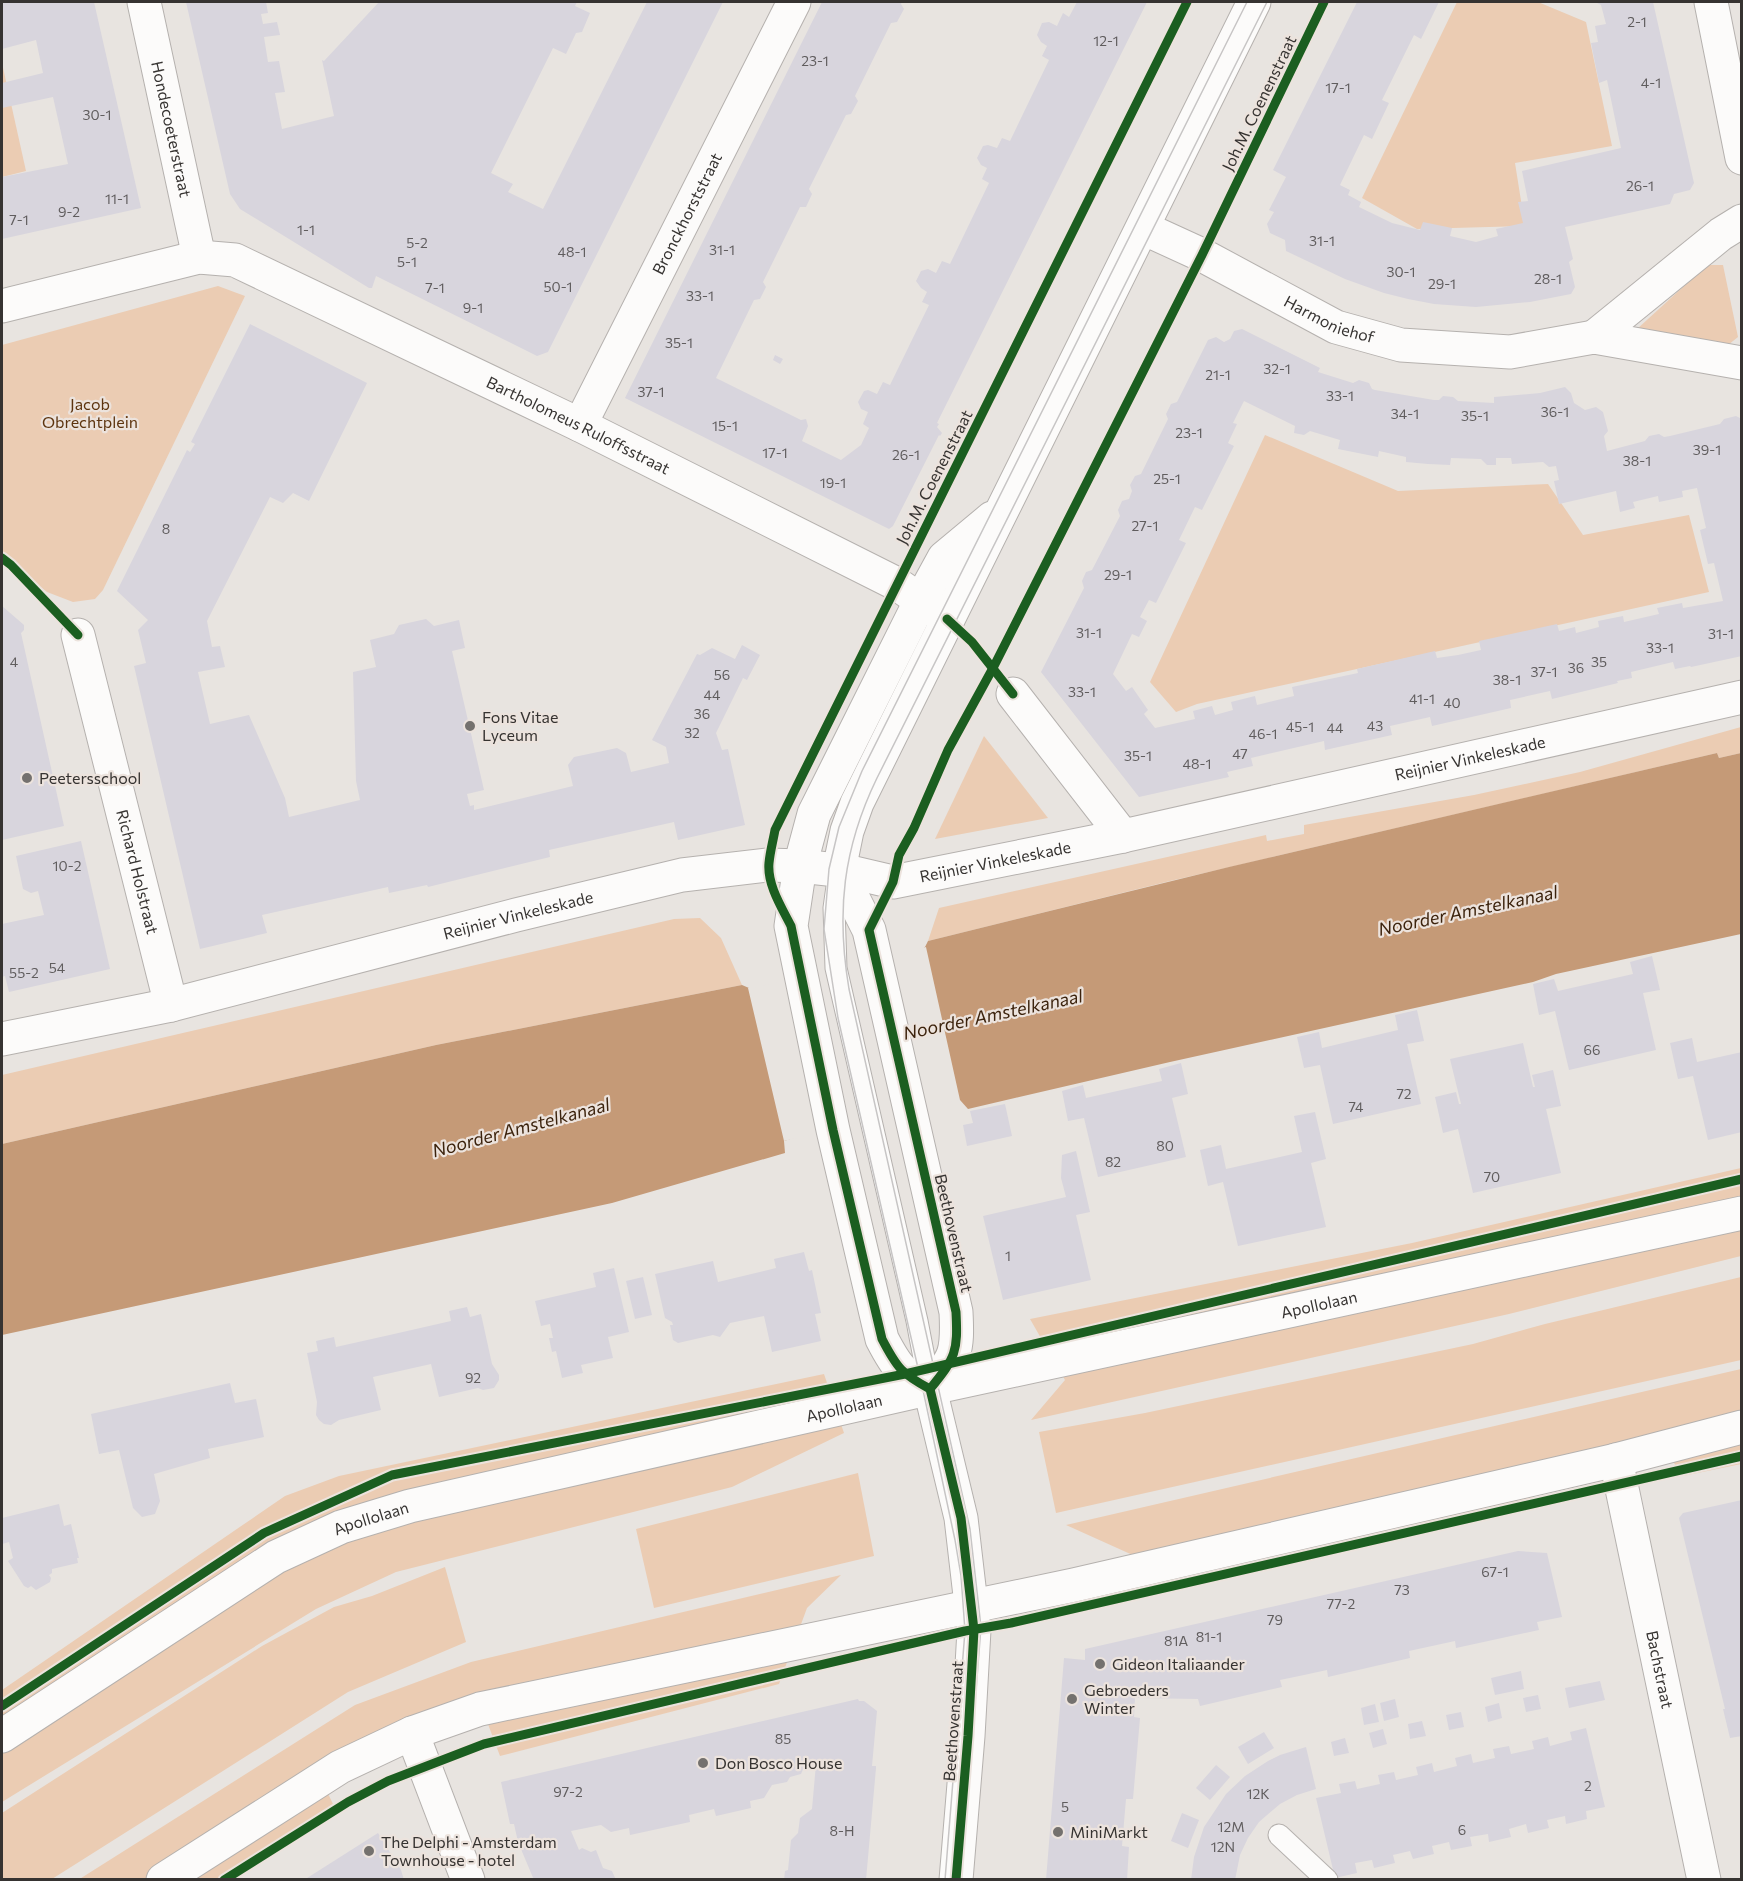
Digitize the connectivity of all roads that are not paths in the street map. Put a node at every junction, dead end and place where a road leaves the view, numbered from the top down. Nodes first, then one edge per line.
1 (144, 2) edge
2 (794, 2) edge
3 (1254, 2) edge
4 (1711, 2) edge
5 (1742, 158) edge
6 (1742, 221) edge
7 (1143, 228) junction
8 (199, 257) junction
9 (2, 306) edge
10 (1594, 337) junction
11 (1742, 363) edge
12 (580, 425) junction
13 (1005, 507) junction
14 (921, 600) junction
15 (947, 619) junction
16 (78, 635) dead end
17 (1013, 694) dead end
18 (1742, 697) edge
19 (1123, 836) junction
20 (784, 866) junction
21 (839, 870) junction
22 (171, 1005) junction
23 (2, 1040) edge
24 (1742, 1213) edge
25 (930, 1389) junction
26 (1742, 1427) edge
27 (1616, 1461) junction
28 (972, 1607) junction
29 (412, 1733) junction
30 (2, 1736) edge
31 (1279, 1834) dead end
32 (163, 1880) edge
33 (468, 1880) edge
34 (956, 1880) edge
35 (1327, 1880) edge
36 (1704, 1880) edge

1 - 8 street, Hondecoeterstraat
2 - 12 street, Bronckhorststraat
3 - 7 street
4 - 5 street
6 - 10 street, Harmoniehof
7 - 10 street, Harmoniehof
7 - 13 street
8 - 9 street
8 - 12 street, Bartholomeus Ruloffsstraat
10 - 11 street, Harmoniehof
12 - 14 street, Bartholomeus Ruloffsstraat
13 - 14 street
13 - 15 street
14 - 15 street, Bartholomeus Ruloffsstraat
14 - 20 street
15 - 21 street
16 - 22 street, Richard Holstraat
17 - 19 street
18 - 19 street, Reijnier Vinkeleskade
19 - 21 street, Reijnier Vinkeleskade
20 - 21 street, Reijnier Vinkeleskade
20 - 22 street, Reijnier Vinkeleskade
20 - 25 street
21 - 25 lane, Beethovenstraat
21 - 25 street, Beethovenstraat
22 - 23 street, Reijnier Vinkeleskade
24 - 25 street, Apollolaan
25 - 28 street, Beethovenstraat
25 - 30 street, Apollolaan
26 - 27 street
27 - 28 street
27 - 36 street, Bachstraat
28 - 29 street
28 - 34 street, Beethovenstraat
29 - 32 street
29 - 33 street
31 - 35 lane

